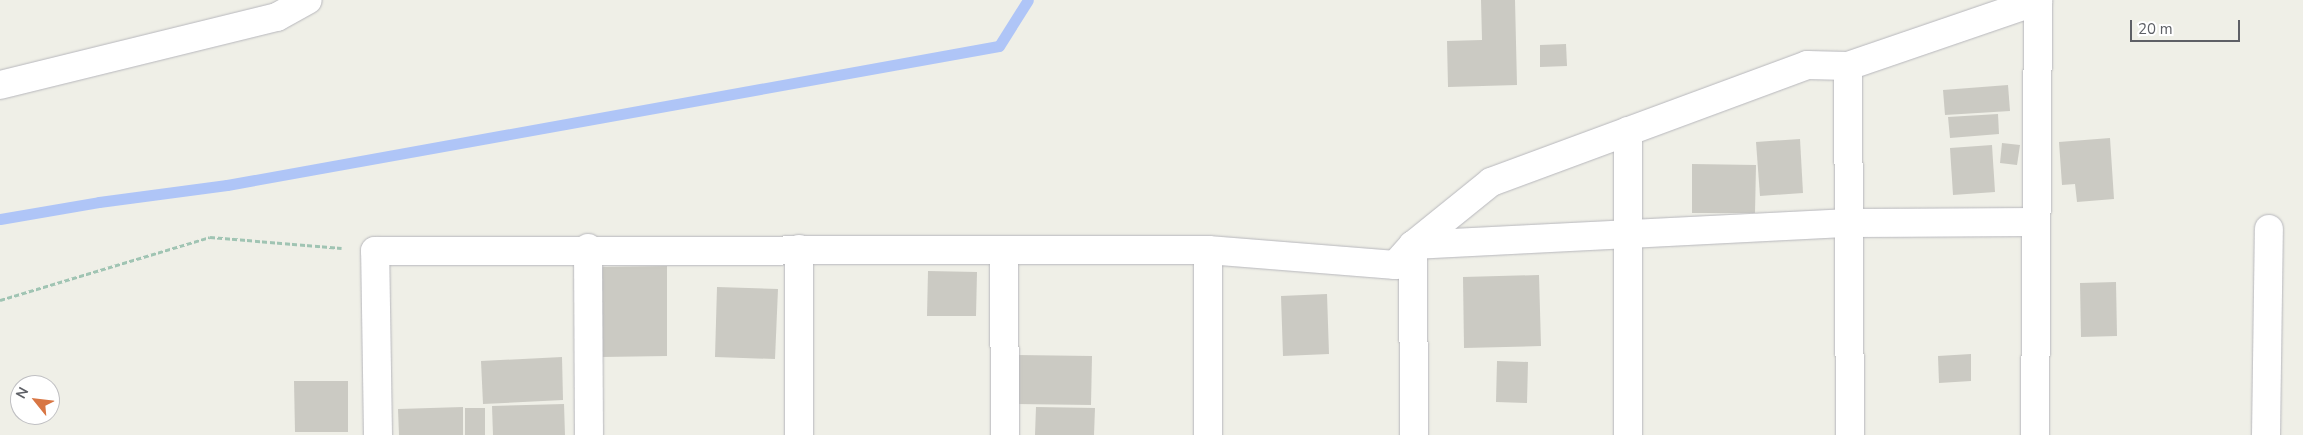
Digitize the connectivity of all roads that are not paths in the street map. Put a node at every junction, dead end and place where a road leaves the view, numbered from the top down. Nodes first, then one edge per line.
1 (308, 0) edge
2 (1848, 66) junction
3 (0, 85) edge
4 (1628, 131) junction
5 (2035, 222) junction
6 (1849, 223) junction
7 (2269, 228) dead end
8 (1628, 233) junction
9 (1413, 245) junction
10 (588, 248) junction
11 (799, 249) junction
12 (1004, 250) junction
13 (1208, 250) junction
14 (378, 435) edge
15 (589, 435) edge
16 (799, 435) edge
17 (1004, 435) edge
18 (1208, 435) edge
19 (1414, 435) edge
20 (1628, 435) edge
21 (1850, 435) edge
22 (2035, 435) edge
23 (2266, 435) edge

1 - 3 street
2 - 4 street
2 - 5 street
2 - 6 street
4 - 8 street
4 - 9 street
5 - 6 street
5 - 22 street
6 - 8 street
6 - 21 street
7 - 23 street
8 - 9 street
8 - 20 street
9 - 13 street
9 - 19 street
10 - 11 street
10 - 14 street
10 - 15 street
11 - 12 street
11 - 16 street
12 - 13 street
12 - 17 street
13 - 18 street

